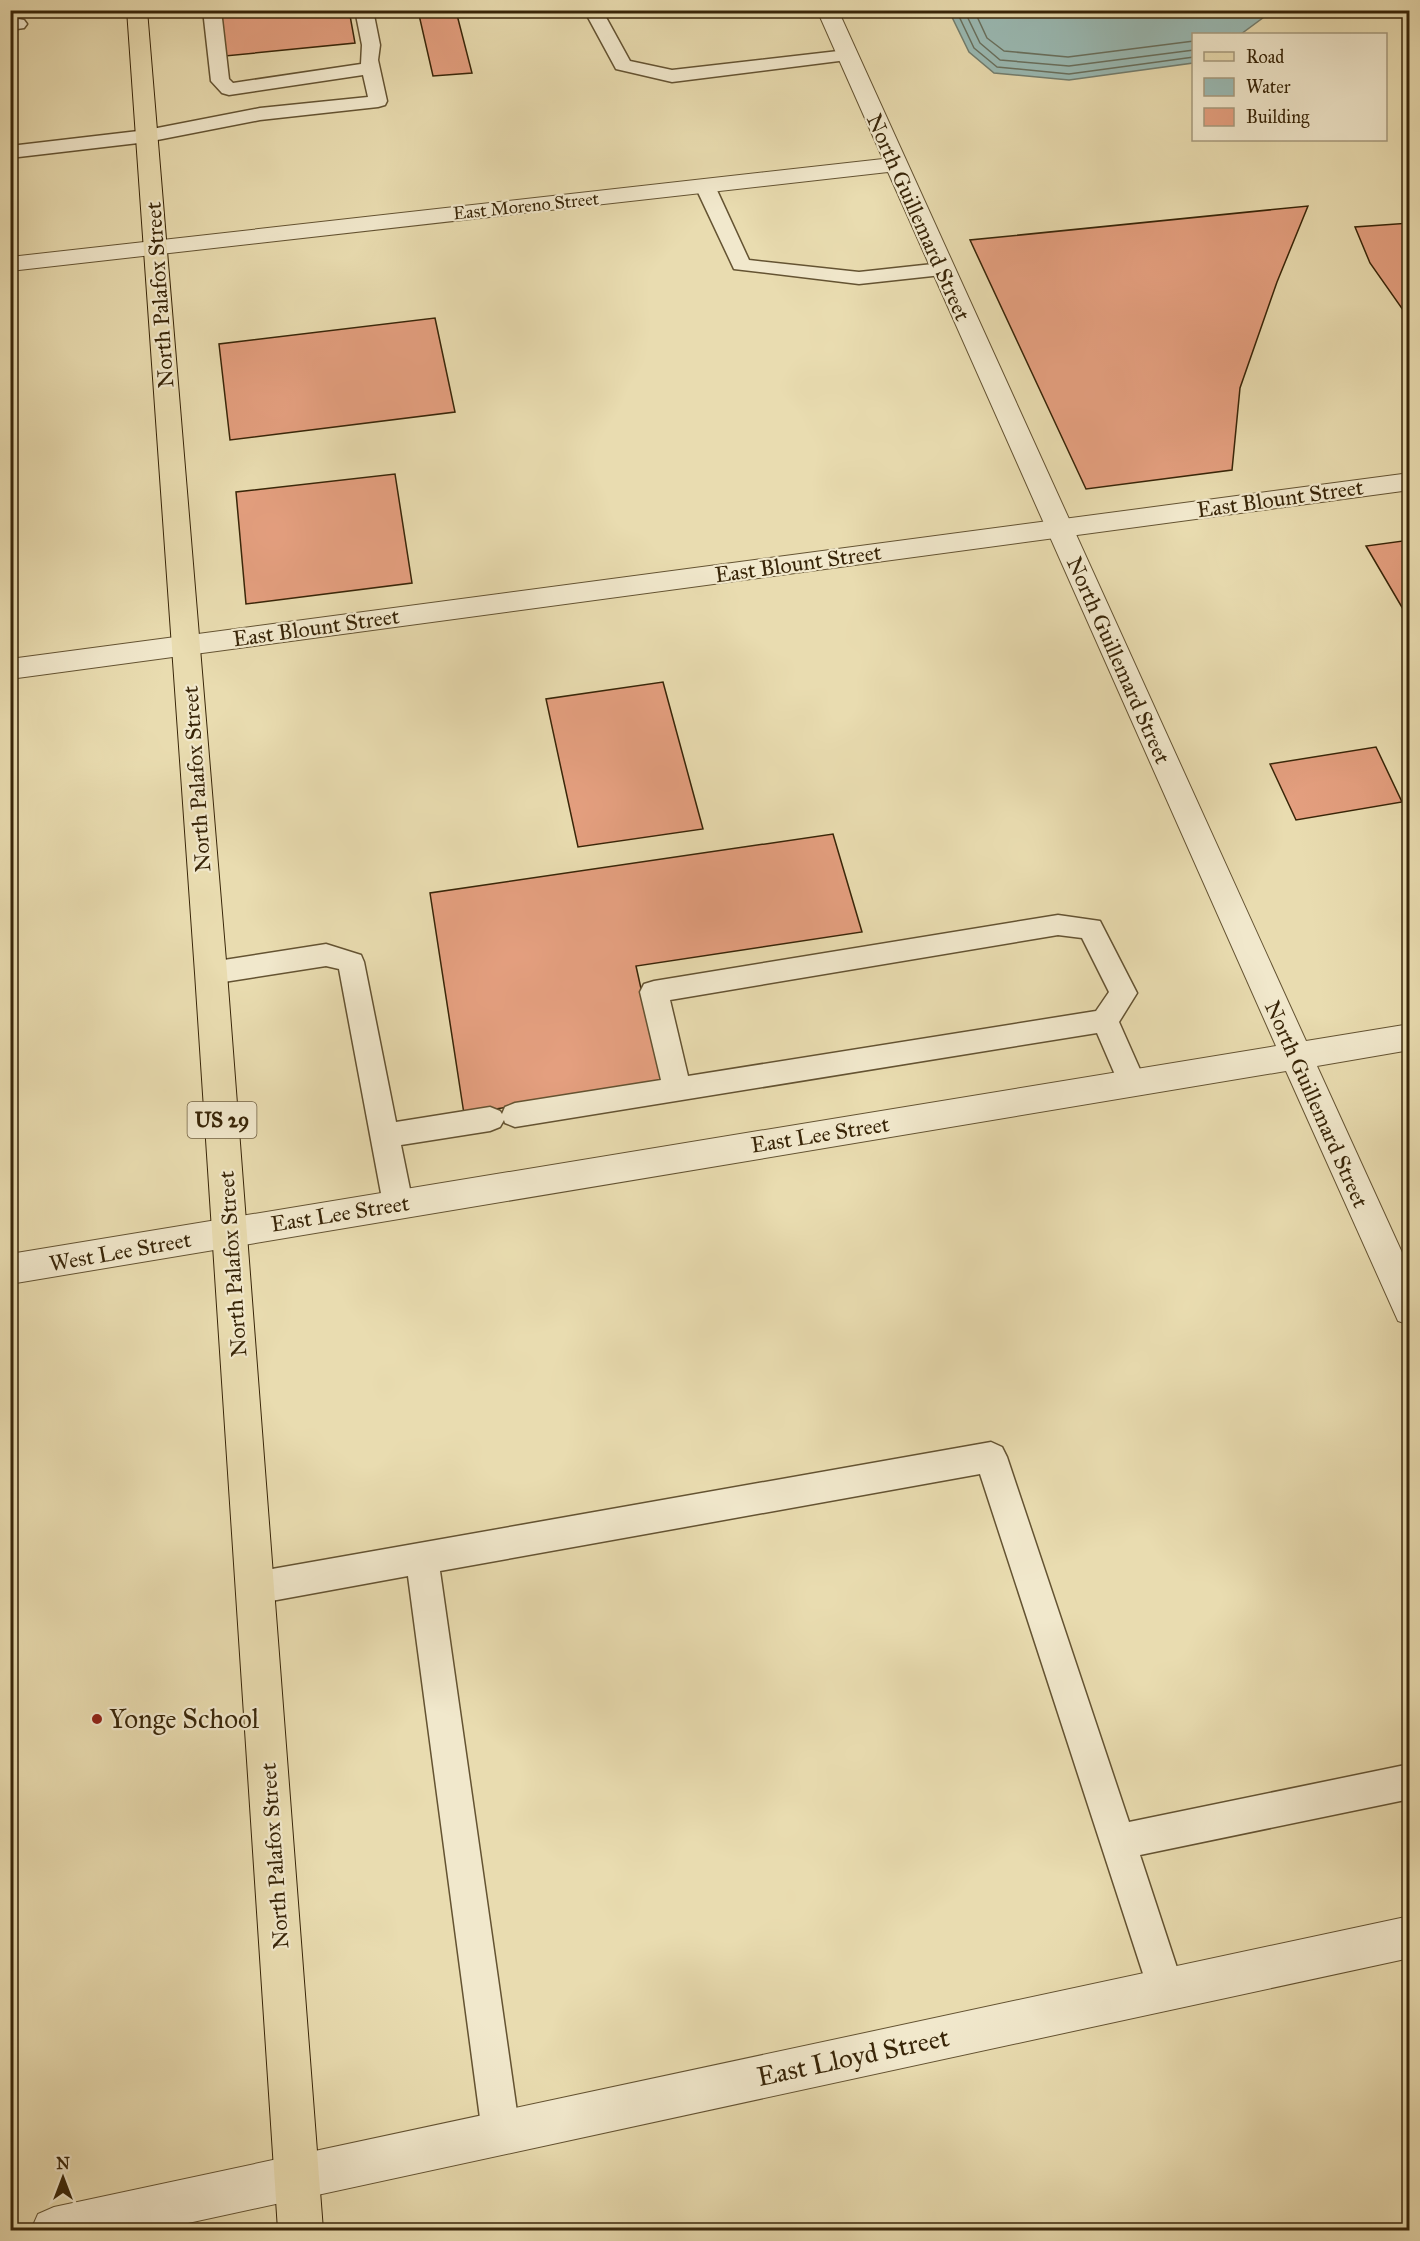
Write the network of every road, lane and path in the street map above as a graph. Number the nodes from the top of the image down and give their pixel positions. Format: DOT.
graph roads {
  1 [pos="137,10"];
  2 [pos="212,10"];
  3 [pos="364,10"];
  4 [pos="593,10"];
  5 [pos="827,10"];
  6 [pos="847,55"];
  7 [pos="371,68"];
  8 [pos="229,88"];
  9 [pos="232,119"];
  10 [pos="147,136"];
  11 [pos="10,152"];
  12 [pos="896,164"];
  13 [pos="705,186"];
  14 [pos="156,247"];
  15 [pos="10,264"];
  16 [pos="942,269"];
  17 [pos="1410,481"];
  18 [pos="1060,528"];
  19 [pos="186,645"];
  20 [pos="10,669"];
  21 [pos="211,973"];
  22 [pos="1105,1021"];
  23 [pos="1410,1037"];
  24 [pos="1295,1056"];
  25 [pos="1132,1083"];
  26 [pos="677,1089"];
  27 [pos="385,1136"];
  28 [pos="398,1204"];
  29 [pos="230,1232"];
  30 [pos="10,1269"];
  31 [pos="1410,1310"];
  32 [pos="422,1558"];
  33 [pos="255,1588"];
  34 [pos="1410,1781"];
  35 [pos="1119,1842"];
  36 [pos="1410,1936"];
  37 [pos="1166,1989"];
  38 [pos="501,2133"];
  39 [pos="297,2177"];
  40 [pos="54,2230"];
  41 [pos="301,2230"];
  1 -- 10 [label="main road, North Palafox Street / US 29"];
  2 -- 8 [label="lane"];
  3 -- 7 [label="lane"];
  4 -- 6 [label="lane"];
  5 -- 6 [label="street, North Guillemard Street"];
  6 -- 12 [label="street, North Guillemard Street"];
  7 -- 8 [label="lane"];
  7 -- 9 [label="lane"];
  8 -- 9 [label="lane"];
  9 -- 10 [label="lane"];
  10 -- 11 [label="lane"];
  10 -- 14 [label="main road, North Palafox Street / US 29"];
  12 -- 13 [label="street, East Moreno Street"];
  12 -- 16 [label="street, North Guillemard Street"];
  13 -- 14 [label="street, East Moreno Street"];
  13 -- 16 [label="lane"];
  14 -- 15 [label="street, East Moreno Street"];
  14 -- 19 [label="main road, North Palafox Street / US 29"];
  16 -- 18 [label="street, North Guillemard Street"];
  17 -- 18 [label="street, East Blount Street"];
  18 -- 19 [label="street, East Blount Street"];
  18 -- 24 [label="street, North Guillemard Street"];
  19 -- 20 [label="street, East Blount Street"];
  19 -- 21 [label="main road, North Palafox Street / US 29"];
  21 -- 27 [label="lane"];
  21 -- 29 [label="main road, North Palafox Street / US 29"];
  22 -- 25 [label="lane"];
  22 -- 26 [label="lane"];
  22 -- 26 [label="lane"];
  23 -- 24 [label="street, East Lee Street"];
  24 -- 25 [label="street, East Lee Street"];
  24 -- 31 [label="street, North Guillemard Street"];
  25 -- 28 [label="street, East Lee Street"];
  26 -- 27 [label="lane"];
  27 -- 28 [label="lane"];
  28 -- 29 [label="street, East Lee Street"];
  29 -- 30 [label="street, West Lee Street"];
  29 -- 33 [label="main road, North Palafox Street / US 29"];
  32 -- 33 [label="lane"];
  32 -- 35 [label="lane"];
  32 -- 38 [label="lane"];
  33 -- 39 [label="main road, North Palafox Street / US 29"];
  34 -- 35 [label="lane"];
  35 -- 37 [label="lane"];
  36 -- 37 [label="street, East Lloyd Street"];
  37 -- 38 [label="street, East Lloyd Street"];
  38 -- 39 [label="street, East Lloyd Street"];
  39 -- 40 [label="street, East Lloyd Street"];
  39 -- 41 [label="main road, North Palafox Street / US 29"];
}
